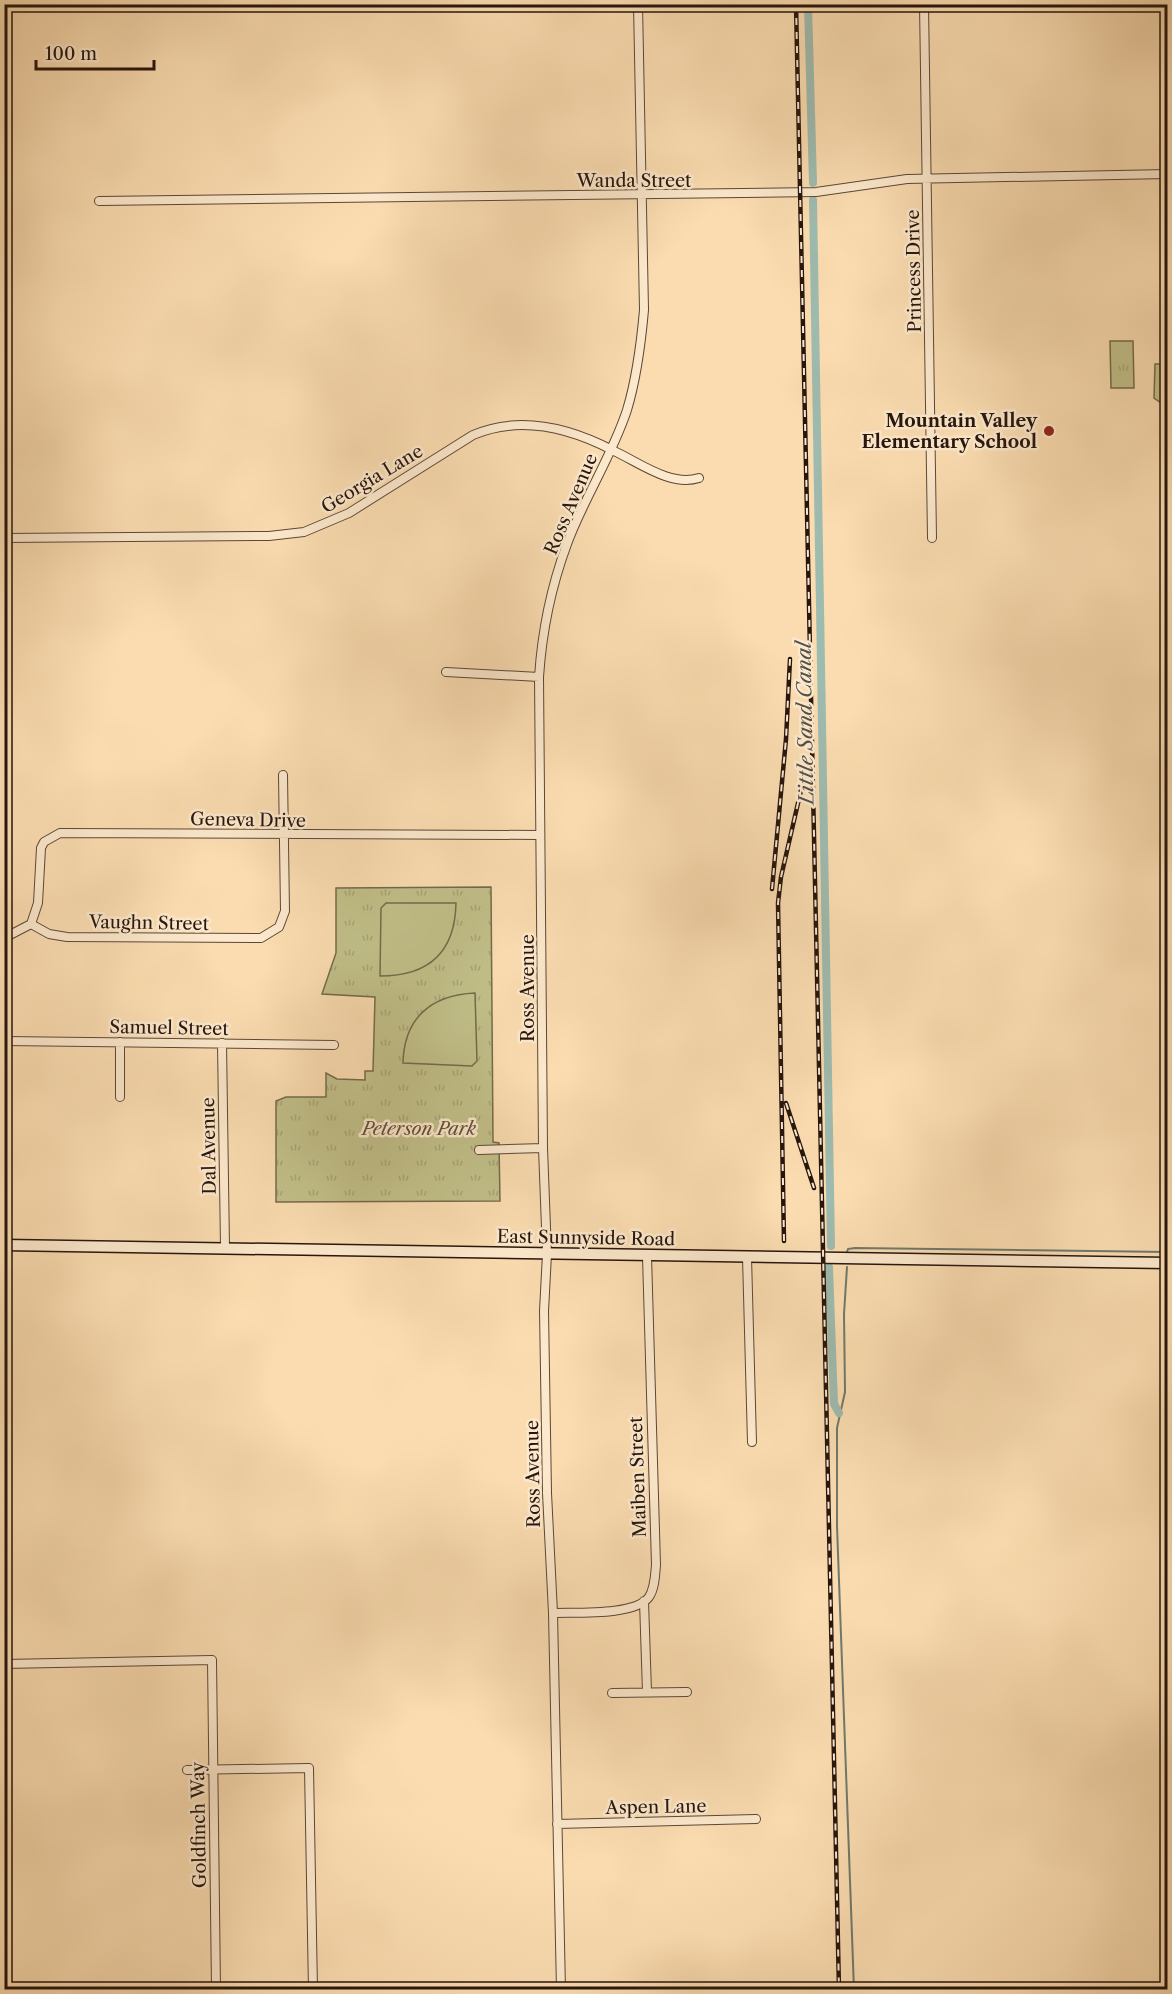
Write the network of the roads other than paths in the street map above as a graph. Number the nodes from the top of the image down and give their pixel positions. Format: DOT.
graph roads {
  1 [pos="638,4"];
  2 [pos="924,4"];
  3 [pos="1167,174"];
  4 [pos="927,179"];
  5 [pos="643,195"];
  6 [pos="99,201"];
  7 [pos="612,449"];
  8 [pos="699,478"];
  9 [pos="4,538"];
  10 [pos="932,538"];
  11 [pos="446,672"];
  12 [pos="538,677"];
  13 [pos="283,775"];
  14 [pos="539,835"];
  15 [pos="284,836"];
  16 [pos="31,924"];
  17 [pos="4,938"];
  18 [pos="4,1041"];
  19 [pos="120,1042"];
  20 [pos="222,1043"];
  21 [pos="334,1045"];
  22 [pos="120,1097"];
  23 [pos="543,1148"];
  24 [pos="479,1150"];
  25 [pos="4,1245"];
  26 [pos="225,1248"];
  27 [pos="547,1254"];
  28 [pos="647,1256"];
  29 [pos="747,1257"];
  30 [pos="1167,1263"];
  31 [pos="752,1442"];
  32 [pos="644,1601"];
  33 [pos="553,1613"];
  34 [pos="4,1664"];
  35 [pos="647,1692"];
  36 [pos="687,1692"];
  37 [pos="612,1693"];
  38 [pos="213,1769"];
  39 [pos="188,1770"];
  40 [pos="756,1820"];
  41 [pos="557,1824"];
  42 [pos="216,1989"];
  43 [pos="313,1989"];
  44 [pos="561,1989"];
  1 -- 5 [label="street, Ross Avenue"];
  2 -- 4 [label="street, Princess Drive"];
  3 -- 4 [label="street, Wanda Street"];
  4 -- 5 [label="street, Wanda Street"];
  4 -- 10 [label="street, Princess Drive"];
  5 -- 6 [label="street, Wanda Street"];
  5 -- 7 [label="street, Ross Avenue"];
  7 -- 8 [label="street, Georgia Lane"];
  7 -- 9 [label="street, Georgia Lane"];
  7 -- 12 [label="street, Ross Avenue"];
  11 -- 12 [label="street"];
  12 -- 14 [label="street, Ross Avenue"];
  13 -- 15 [label="street"];
  14 -- 15 [label="street, Geneva Drive"];
  14 -- 23 [label="street, Ross Avenue"];
  15 -- 16 [label="street, Geneva Drive"];
  15 -- 16 [label="street, Vaughn Street"];
  16 -- 17 [label="street"];
  18 -- 19 [label="street, Samuel Street"];
  19 -- 20 [label="street, Samuel Street"];
  19 -- 22 [label="street"];
  20 -- 21 [label="street, Samuel Street"];
  20 -- 26 [label="street, Dal Avenue"];
  23 -- 24 [label="street"];
  23 -- 27 [label="street, Ross Avenue"];
  25 -- 26 [label="main road, East Sunnyside Road"];
  26 -- 27 [label="main road, East Sunnyside Road"];
  27 -- 28 [label="main road, East Sunnyside Road"];
  27 -- 33 [label="street, Ross Avenue"];
  28 -- 29 [label="main road, East Sunnyside Road"];
  28 -- 32 [label="street, Maiben Street"];
  29 -- 30 [label="main road, East Sunnyside Road"];
  29 -- 31 [label="street"];
  32 -- 33 [label="street"];
  32 -- 35 [label="street"];
  33 -- 41 [label="street, Ross Avenue"];
  34 -- 38 [label="street, Goldfinch Way"];
  35 -- 36 [label="street"];
  35 -- 37 [label="street"];
  38 -- 39 [label="street"];
  38 -- 42 [label="street, Goldfinch Way"];
  38 -- 43 [label="street"];
  40 -- 41 [label="street, Aspen Lane"];
  41 -- 44 [label="street, Ross Avenue"];
}
